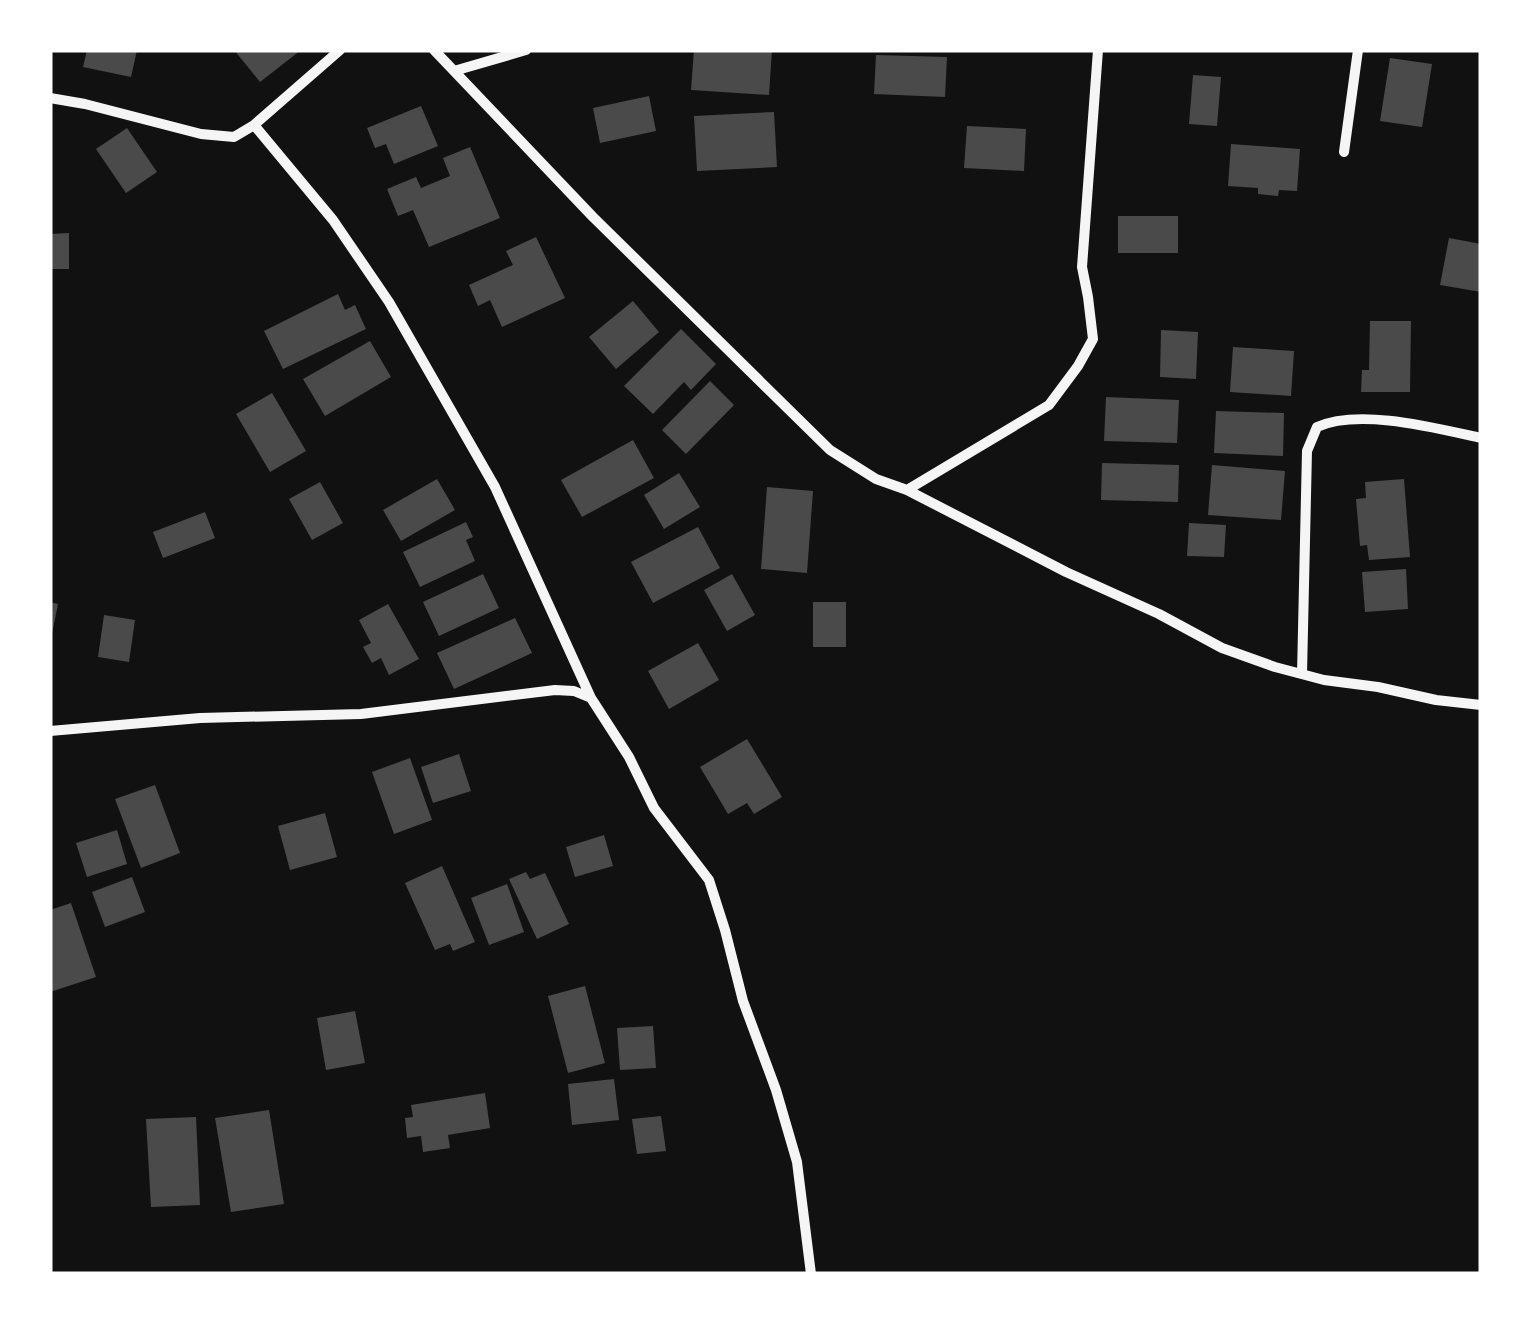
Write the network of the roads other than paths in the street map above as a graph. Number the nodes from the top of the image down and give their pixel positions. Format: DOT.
graph roads {
  1 [pos="340,50"];
  2 [pos="434,50"];
  3 [pos="526,50"];
  4 [pos="1098,50"];
  5 [pos="1358,50"];
  6 [pos="454,71"];
  7 [pos="50,98"];
  8 [pos="254,124"];
  9 [pos="1344,152"];
  10 [pos="1481,438"];
  11 [pos="907,490"];
  12 [pos="1302,674"];
  13 [pos="591,698"];
  14 [pos="1481,704"];
  15 [pos="50,731"];
  16 [pos="811,1274"];
  1 -- 8 [label="street"];
  2 -- 6 [label="street"];
  3 -- 6 [label="street"];
  4 -- 11 [label="street"];
  5 -- 9 [label="street"];
  6 -- 11 [label="street"];
  7 -- 8 [label="street"];
  8 -- 13 [label="street"];
  10 -- 12 [label="street"];
  11 -- 12 [label="street"];
  12 -- 14 [label="street"];
  13 -- 15 [label="street"];
  13 -- 16 [label="street"];
}
